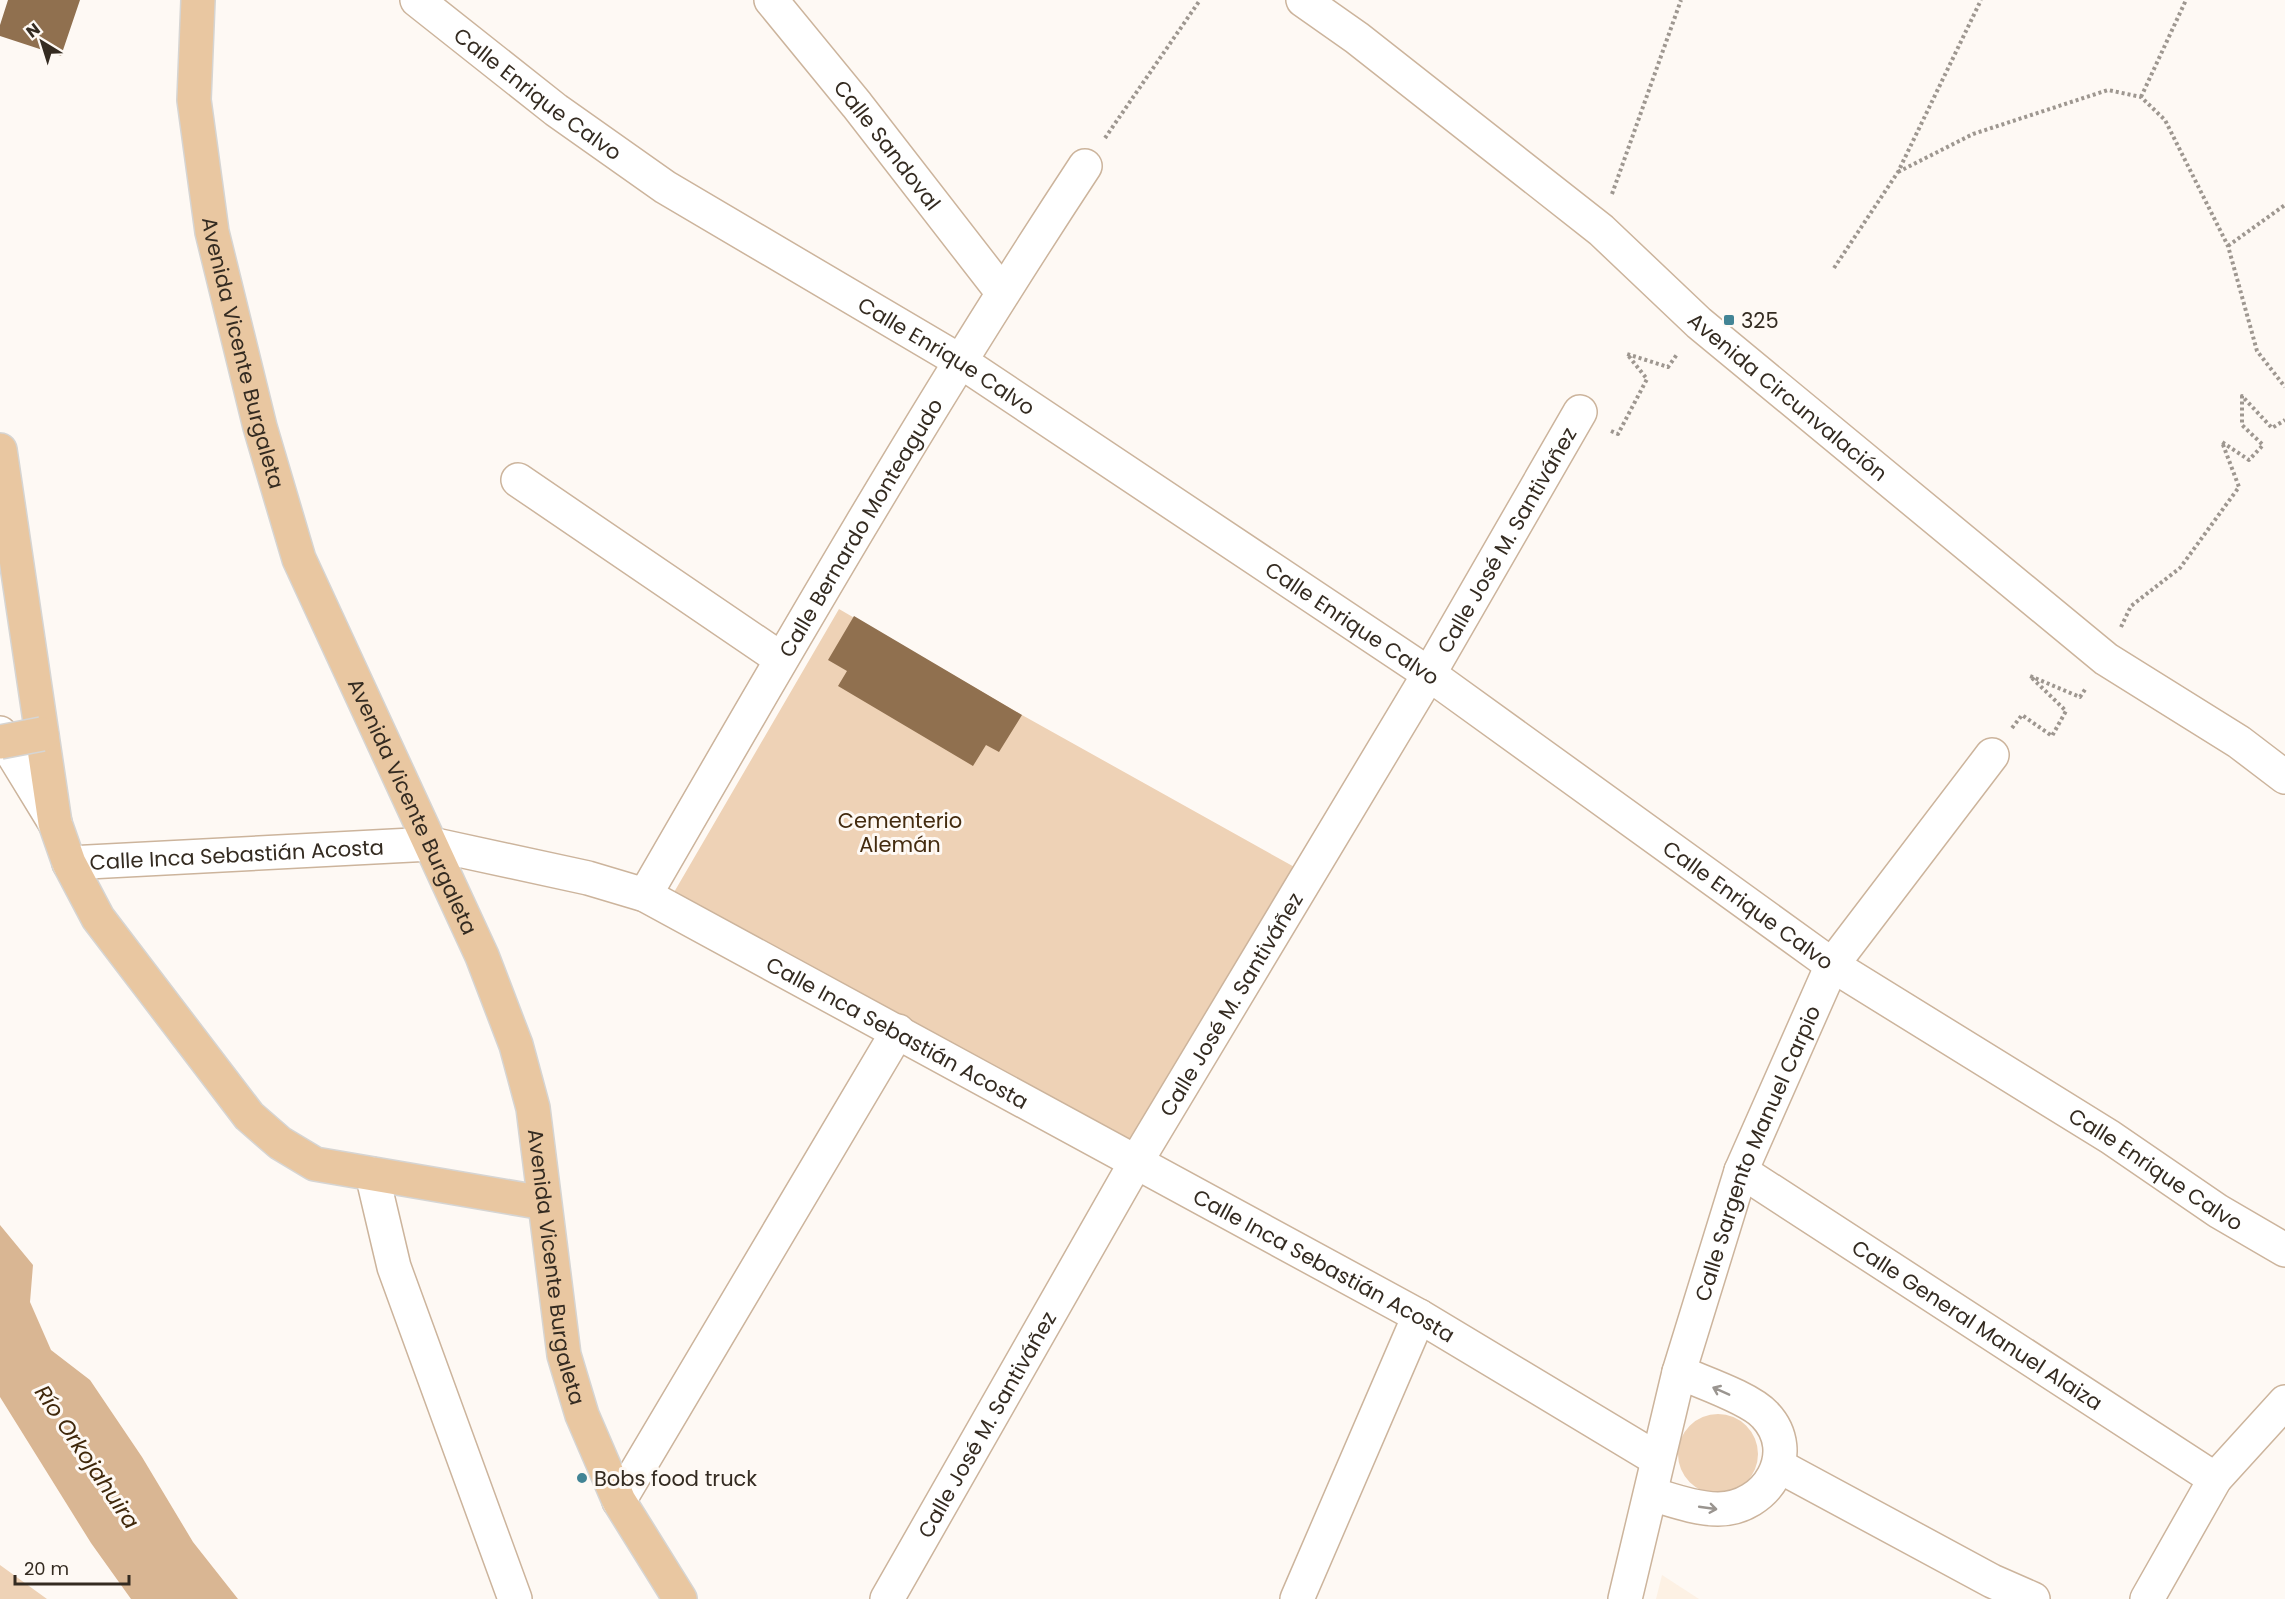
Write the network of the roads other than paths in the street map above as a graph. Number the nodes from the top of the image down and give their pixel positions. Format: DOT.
graph roads {
  1 [pos="198,0"];
  2 [pos="417,0"];
  3 [pos="771,0"];
  4 [pos="1303,0"];
  5 [pos="1086,166"];
  6 [pos="1002,292"];
  7 [pos="960,361"];
  8 [pos="1580,412"];
  9 [pos="0,450"];
  10 [pos="518,480"];
  11 [pos="782,659"];
  12 [pos="1429,674"];
  13 [pos="0,733"];
  14 [pos="42,734"];
  15 [pos="0,742"];
  16 [pos="1992,755"];
  17 [pos="2285,777"];
  18 [pos="56,823"];
  19 [pos="430,844"];
  20 [pos="69,863"];
  21 [pos="645,895"];
  22 [pos="1832,966"];
  23 [pos="898,1031"];
  24 [pos="1136,1162"];
  25 [pos="1741,1171"];
  26 [pos="372,1174"];
  27 [pos="544,1203"];
  28 [pos="2285,1250"];
  29 [pos="1419,1316"];
  30 [pos="1679,1371"];
  31 [pos="2285,1402"];
  32 [pos="1657,1459"];
  33 [pos="1779,1466"];
  34 [pos="2215,1479"];
  35 [pos="1651,1494"];
  36 [pos="619,1501"];
  37 [pos="515,1599"];
  38 [pos="680,1599"];
  39 [pos="887,1599"];
  40 [pos="1297,1599"];
  41 [pos="1624,1599"];
  42 [pos="2033,1599"];
  43 [pos="2147,1599"];
  1 -- 19 [label="main road, Avenida Vicente Burgaleta"];
  2 -- 7 [label="street, Calle Enrique Calvo"];
  3 -- 6 [label="street, Calle Sandoval"];
  4 -- 17 [label="street, Avenida Circunvalación"];
  5 -- 6 [label="street, Calle Bernardo Monteagudo"];
  6 -- 7 [label="street, Calle Bernardo Monteagudo"];
  7 -- 11 [label="street, Calle Bernardo Monteagudo"];
  7 -- 12 [label="street, Calle Enrique Calvo"];
  8 -- 12 [label="street, Calle José M. Santiváñez"];
  9 -- 14 [label="main road"];
  10 -- 11 [label="street"];
  11 -- 21 [label="street, Calle Bernardo Monteagudo"];
  12 -- 22 [label="street, Calle Enrique Calvo"];
  12 -- 24 [label="street, Calle José M. Santiváñez"];
  13 -- 18 [label="street"];
  14 -- 15 [label="main road, bridge"];
  14 -- 18 [label="main road"];
  16 -- 22 [label="street, Calle Sargento Manuel Carpio"];
  18 -- 20 [label="main road"];
  19 -- 20 [label="street, Calle Inca Sebastián Acosta"];
  19 -- 21 [label="street, Calle Inca Sebastián Acosta"];
  19 -- 27 [label="main road, Avenida Vicente Burgaleta"];
  20 -- 26 [label="main road"];
  21 -- 23 [label="street, Calle Inca Sebastián Acosta"];
  22 -- 25 [label="street, Calle Sargento Manuel Carpio"];
  22 -- 28 [label="street, Calle Enrique Calvo"];
  23 -- 24 [label="street, Calle Inca Sebastián Acosta"];
  23 -- 36 [label="street"];
  24 -- 29 [label="street, Calle Inca Sebastián Acosta"];
  24 -- 39 [label="street, Calle José M. Santiváñez"];
  25 -- 30 [label="street, Calle Sargento Manuel Carpio"];
  25 -- 34 [label="street, Calle General Manuel Alaiza"];
  26 -- 27 [label="main road"];
  26 -- 37 [label="street"];
  27 -- 36 [label="main road, Avenida Vicente Burgaleta"];
  29 -- 32 [label="street, Calle Inca Sebastián Acosta"];
  29 -- 40 [label="street"];
  30 -- 32 [label="street, Calle Sargento Manuel Carpio"];
  33 -- 30 [label="street, one-way"];
  31 -- 34 [label="street"];
  32 -- 35 [label="street, Calle Sargento Manuel Carpio"];
  35 -- 33 [label="street, one-way"];
  33 -- 42 [label="street"];
  34 -- 43 [label="street"];
  35 -- 41 [label="street, Calle Sargento Manuel Carpio"];
  36 -- 38 [label="main road, Avenida Vicente Burgaleta"];
}
